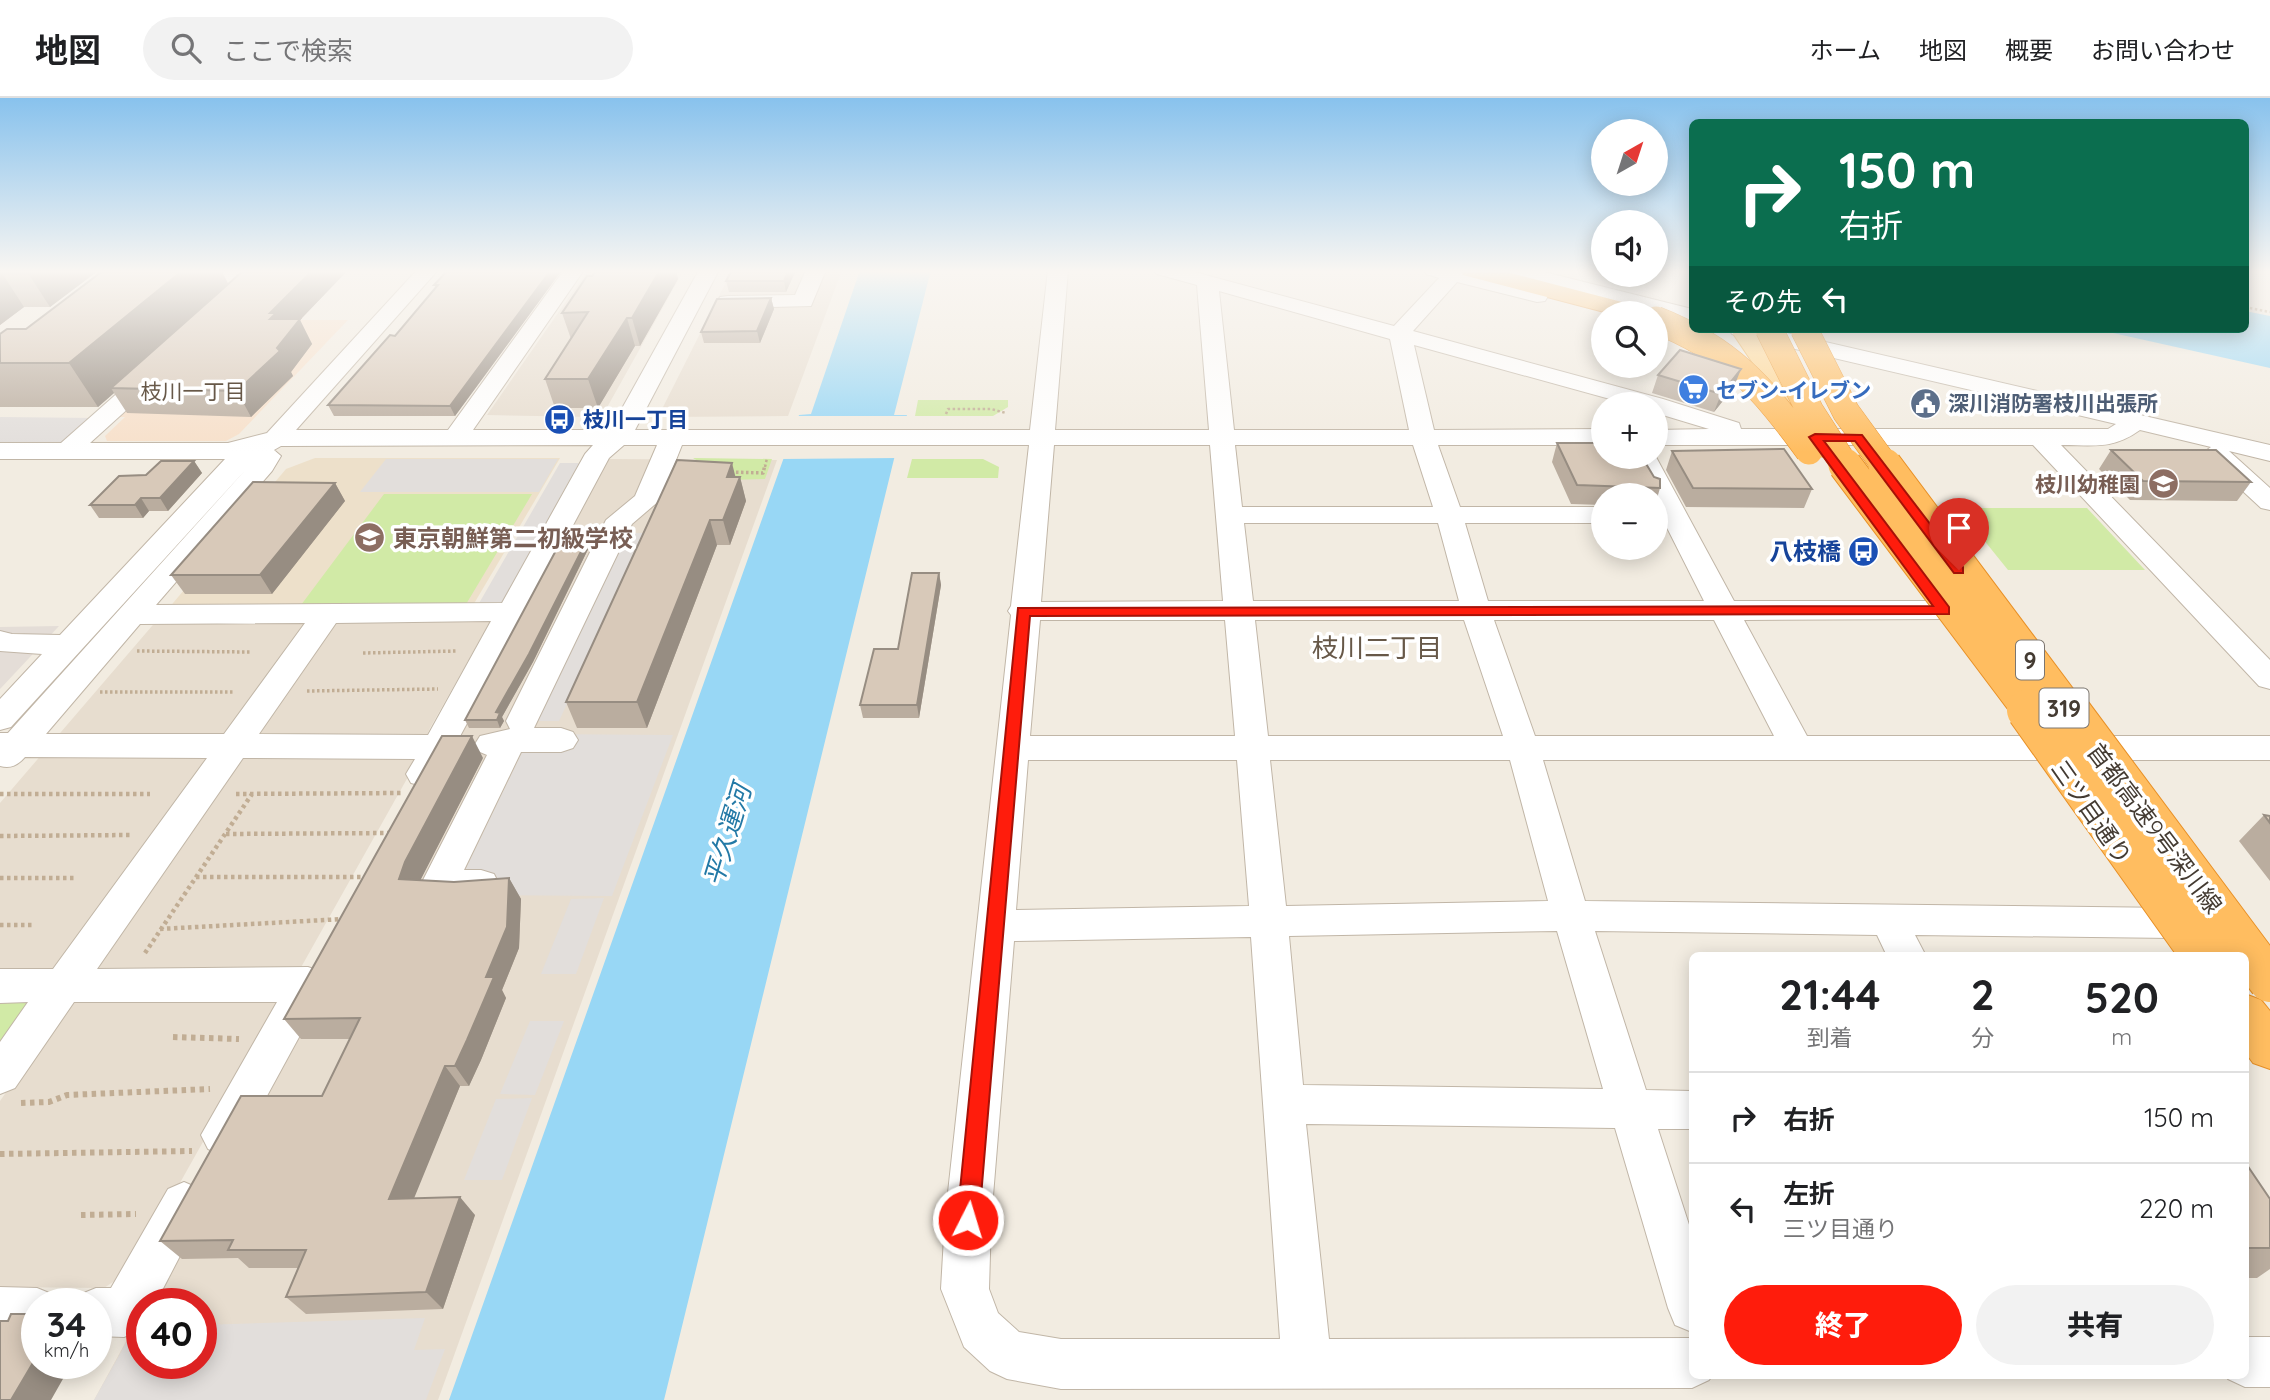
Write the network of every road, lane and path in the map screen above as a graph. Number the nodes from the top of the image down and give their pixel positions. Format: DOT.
graph roads {
  1 [pos="373,331"];
  2 [pos="531,331"];
  3 [pos="676,331"];
  4 [pos="1052,331"];
  5 [pos="1212,331"];
  6 [pos="1388,331"];
  7 [pos="1402,331"];
  8 [pos="1678,331"];
  9 [pos="1750,333"];
  10 [pos="1751,333"];
  11 [pos="1785,333"];
  12 [pos="1400,334"];
  13 [pos="1803,334"];
  14 [pos="176,353"];
  15 [pos="1611,392"];
  16 [pos="1668,408"];
  17 [pos="1007,414"];
  18 [pos="946,415"];
  19 [pos="2137,421"];
  20 [pos="2195,435"];
  21 [pos="1223,436"];
  22 [pos="619,437"];
  23 [pos="673,437"];
  24 [pos="1423,437"];
  25 [pos="1591,437"];
  26 [pos="1668,437"];
  27 [pos="1754,437"];
  28 [pos="1815,437"];
  29 [pos="1858,437"];
  30 [pos="2040,437"];
  31 [pos="276,438"];
  32 [pos="455,438"];
  33 [pos="1042,438"];
  34 [pos="0,451"];
  35 [pos="67,451"];
  36 [pos="2270,453"];
  37 [pos="724,468"];
  38 [pos="764,469"];
  39 [pos="2270,502"];
  40 [pos="1230,515"];
  41 [pos="1450,515"];
  42 [pos="1591,515"];
  43 [pos="1668,520"];
  44 [pos="1724,610"];
  45 [pos="1944,610"];
  46 [pos="1023,611"];
  47 [pos="1239,611"];
  48 [pos="1476,611"];
  49 [pos="511,612"];
  50 [pos="327,614"];
  51 [pos="132,615"];
  52 [pos="0,640"];
  53 [pos="68,645"];
  54 [pos="493,650"];
  55 [pos="100,651"];
  56 [pos="251,652"];
  57 [pos="363,653"];
  58 [pos="2270,679"];
  59 [pos="55,702"];
  60 [pos="522,721"];
  61 [pos="5,729"];
  62 [pos="561,740"];
  63 [pos="495,744"];
  64 [pos="439,745"];
  65 [pos="233,746"];
  66 [pos="1796,747"];
  67 [pos="2046,747"];
  68 [pos="1012,748"];
  69 [pos="1251,748"];
  70 [pos="1523,748"];
  71 [pos="2094,748"];
  72 [pos="2270,748"];
  73 [pos="150,793"];
  74 [pos="413,793"];
  75 [pos="0,794"];
  76 [pos="199,794"];
  77 [pos="252,794"];
  78 [pos="391,833"];
  79 [pos="225,834"];
  80 [pos="0,835"];
  81 [pos="170,835"];
  82 [pos="2141,869"];
  83 [pos="196,877"];
  84 [pos="366,877"];
  85 [pos="0,878"];
  86 [pos="77,878"];
  87 [pos="495,884"];
  88 [pos="1571,916"];
  89 [pos="343,919"];
  90 [pos="1888,920"];
  91 [pos="1269,921"];
  92 [pos="2172,923"];
  93 [pos="0,925"];
  94 [pos="35,925"];
  95 [pos="995,926"];
  96 [pos="160,929"];
  97 [pos="1905,952"];
  98 [pos="2192,952"];
  99 [pos="2200,952"];
  100 [pos="2270,979"];
  101 [pos="123,985"];
  102 [pos="307,985"];
  103 [pos="0,986"];
  104 [pos="63,986"];
  105 [pos="2249,1019"];
  106 [pos="2249,1030"];
  107 [pos="173,1037"];
  108 [pos="275,1041"];
  109 [pos="2270,1048"];
  110 [pos="2270,1059"];
  111 [pos="6,1073"];
  112 [pos="249,1088"];
  113 [pos="1283,1104"];
  114 [pos="1631,1109"];
  115 [pos="1689,1110"];
  116 [pos="0,1154"];
  117 [pos="208,1161"];
  118 [pos="179,1213"];
  119 [pos="81,1215"];
  120 [pos="1689,1298"];
  121 [pos="0,1311"];
  122 [pos="21,1312"];
  123 [pos="112,1313"];
  124 [pos="2249,1362"];
  125 [pos="2270,1362"];
  126 [pos="1307,1363"];
  127 [pos="1689,1363"];
  1 -- 31 [label="street"];
  2 -- 32 [label="street"];
  3 -- 22 [label="street"];
  4 -- 33 [label="street"];
  5 -- 21 [label="street"];
  6 -- 12 [label="street"];
  7 -- 12 [label="street"];
  8 -- 82 [label="highway, bridge"];
  9 -- 28 [label="main road, 三ツ目通り / 319"];
  10 -- 82 [label="highway, 首都高速9号深川線 / 9, bridge"];
  11 -- 13 [label="street"];
  12 -- 15 [label="street"];
  12 -- 24 [label="street"];
  13 -- 19 [label="street"];
  13 -- 29 [label="main road, 三ツ目通り / 319"];
  13 -- 100 [label="highway, 首都高速9号深川線 / 9, bridge"];
  14 -- 35 [label="street"];
  16 -- 27 [label="street"];
  17 -- 18 [label="path"];
  19 -- 20 [label="street"];
  19 -- 30 [label="street"];
  20 -- 36 [label="street"];
  20 -- 39 [label="street"];
  21 -- 24 [label="street"];
  21 -- 33 [label="street"];
  21 -- 40 [label="street"];
  22 -- 23 [label="street"];
  22 -- 32 [label="street"];
  22 -- 49 [label="street"];
  23 -- 33 [label="street"];
  23 -- 60 [label="street"];
  24 -- 25 [label="street"];
  24 -- 41 [label="street"];
  26 -- 27 [label="street"];
  27 -- 28 [label="street"];
  28 -- 29 [label="street"];
  28 -- 45 [label="main road, 三ツ目通り / 319"];
  29 -- 30 [label="street"];
  29 -- 71 [label="main road, 三ツ目通り / 319"];
  30 -- 58 [label="street"];
  31 -- 32 [label="street"];
  31 -- 35 [label="street"];
  31 -- 51 [label="street"];
  31 -- 53 [label="street"];
  33 -- 46 [label="street"];
  34 -- 35 [label="street"];
  37 -- 38 [label="path"];
  40 -- 41 [label="street"];
  40 -- 47 [label="street"];
  41 -- 42 [label="street"];
  41 -- 48 [label="street"];
  43 -- 44 [label="street"];
  44 -- 45 [label="street"];
  44 -- 48 [label="street"];
  44 -- 66 [label="street"];
  45 -- 67 [label="main road, 三ツ目通り / 319"];
  46 -- 47 [label="street"];
  46 -- 68 [label="street"];
  47 -- 48 [label="street"];
  47 -- 69 [label="street"];
  48 -- 70 [label="street"];
  49 -- 50 [label="street"];
  49 -- 54 [label="street"];
  50 -- 51 [label="street"];
  50 -- 65 [label="street"];
  51 -- 55 [label="street"];
  52 -- 53 [label="street"];
  53 -- 61 [label="street"];
  54 -- 57 [label="path"];
  54 -- 64 [label="street"];
  55 -- 56 [label="path"];
  55 -- 59 [label="street"];
  59 -- 61 [label="street"];
  59 -- 61 [label="street"];
  61 -- 65 [label="street"];
  62 -- 63 [label="street"];
  63 -- 64 [label="street"];
  63 -- 87 [label="street"];
  64 -- 65 [label="street"];
  64 -- 74 [label="street"];
  65 -- 76 [label="street"];
  66 -- 67 [label="street"];
  66 -- 70 [label="street"];
  67 -- 71 [label="street"];
  67 -- 92 [label="main road, 三ツ目通り / 319"];
  68 -- 69 [label="street"];
  68 -- 95 [label="street"];
  69 -- 70 [label="street"];
  69 -- 91 [label="street"];
  70 -- 88 [label="street"];
  71 -- 72 [label="street"];
  71 -- 100 [label="main road, 三ツ目通り / 319"];
  73 -- 75 [label="path"];
  74 -- 77 [label="path"];
  74 -- 78 [label="street"];
  76 -- 77 [label="path"];
  76 -- 81 [label="street"];
  77 -- 79 [label="path"];
  78 -- 79 [label="path"];
  79 -- 83 [label="path"];
  80 -- 81 [label="path"];
  81 -- 104 [label="street"];
  82 -- 99 [label="highway, 首都高速9号深川線 / 9, bridge"];
  83 -- 84 [label="path"];
  83 -- 96 [label="path"];
  85 -- 86 [label="path"];
  88 -- 90 [label="street"];
  88 -- 91 [label="street"];
  88 -- 114 [label="street"];
  89 -- 96 [label="path"];
  89 -- 102 [label="street"];
  90 -- 92 [label="street"];
  90 -- 97 [label="street"];
  91 -- 95 [label="street"];
  91 -- 113 [label="street"];
  92 -- 98 [label="main road, 三ツ目通り / 319"];
  93 -- 94 [label="path"];
  95 -- 126 [label="street"];
  96 -- 101 [label="path"];
  101 -- 102 [label="street"];
  101 -- 104 [label="street"];
  102 -- 108 [label="street"];
  103 -- 104 [label="street"];
  104 -- 111 [label="street"];
  105 -- 109 [label="highway"];
  106 -- 110 [label="main road"];
  107 -- 108 [label="path"];
  108 -- 112 [label="street"];
  111 -- 112 [label="path"];
  112 -- 117 [label="street"];
  113 -- 114 [label="street"];
  113 -- 126 [label="street"];
  114 -- 115 [label="street"];
  114 -- 120 [label="street"];
  116 -- 117 [label="path"];
  117 -- 118 [label="street"];
  118 -- 119 [label="path"];
  118 -- 123 [label="street"];
  121 -- 122 [label="street"];
  124 -- 125 [label="street"];
  126 -- 127 [label="street"];
}
